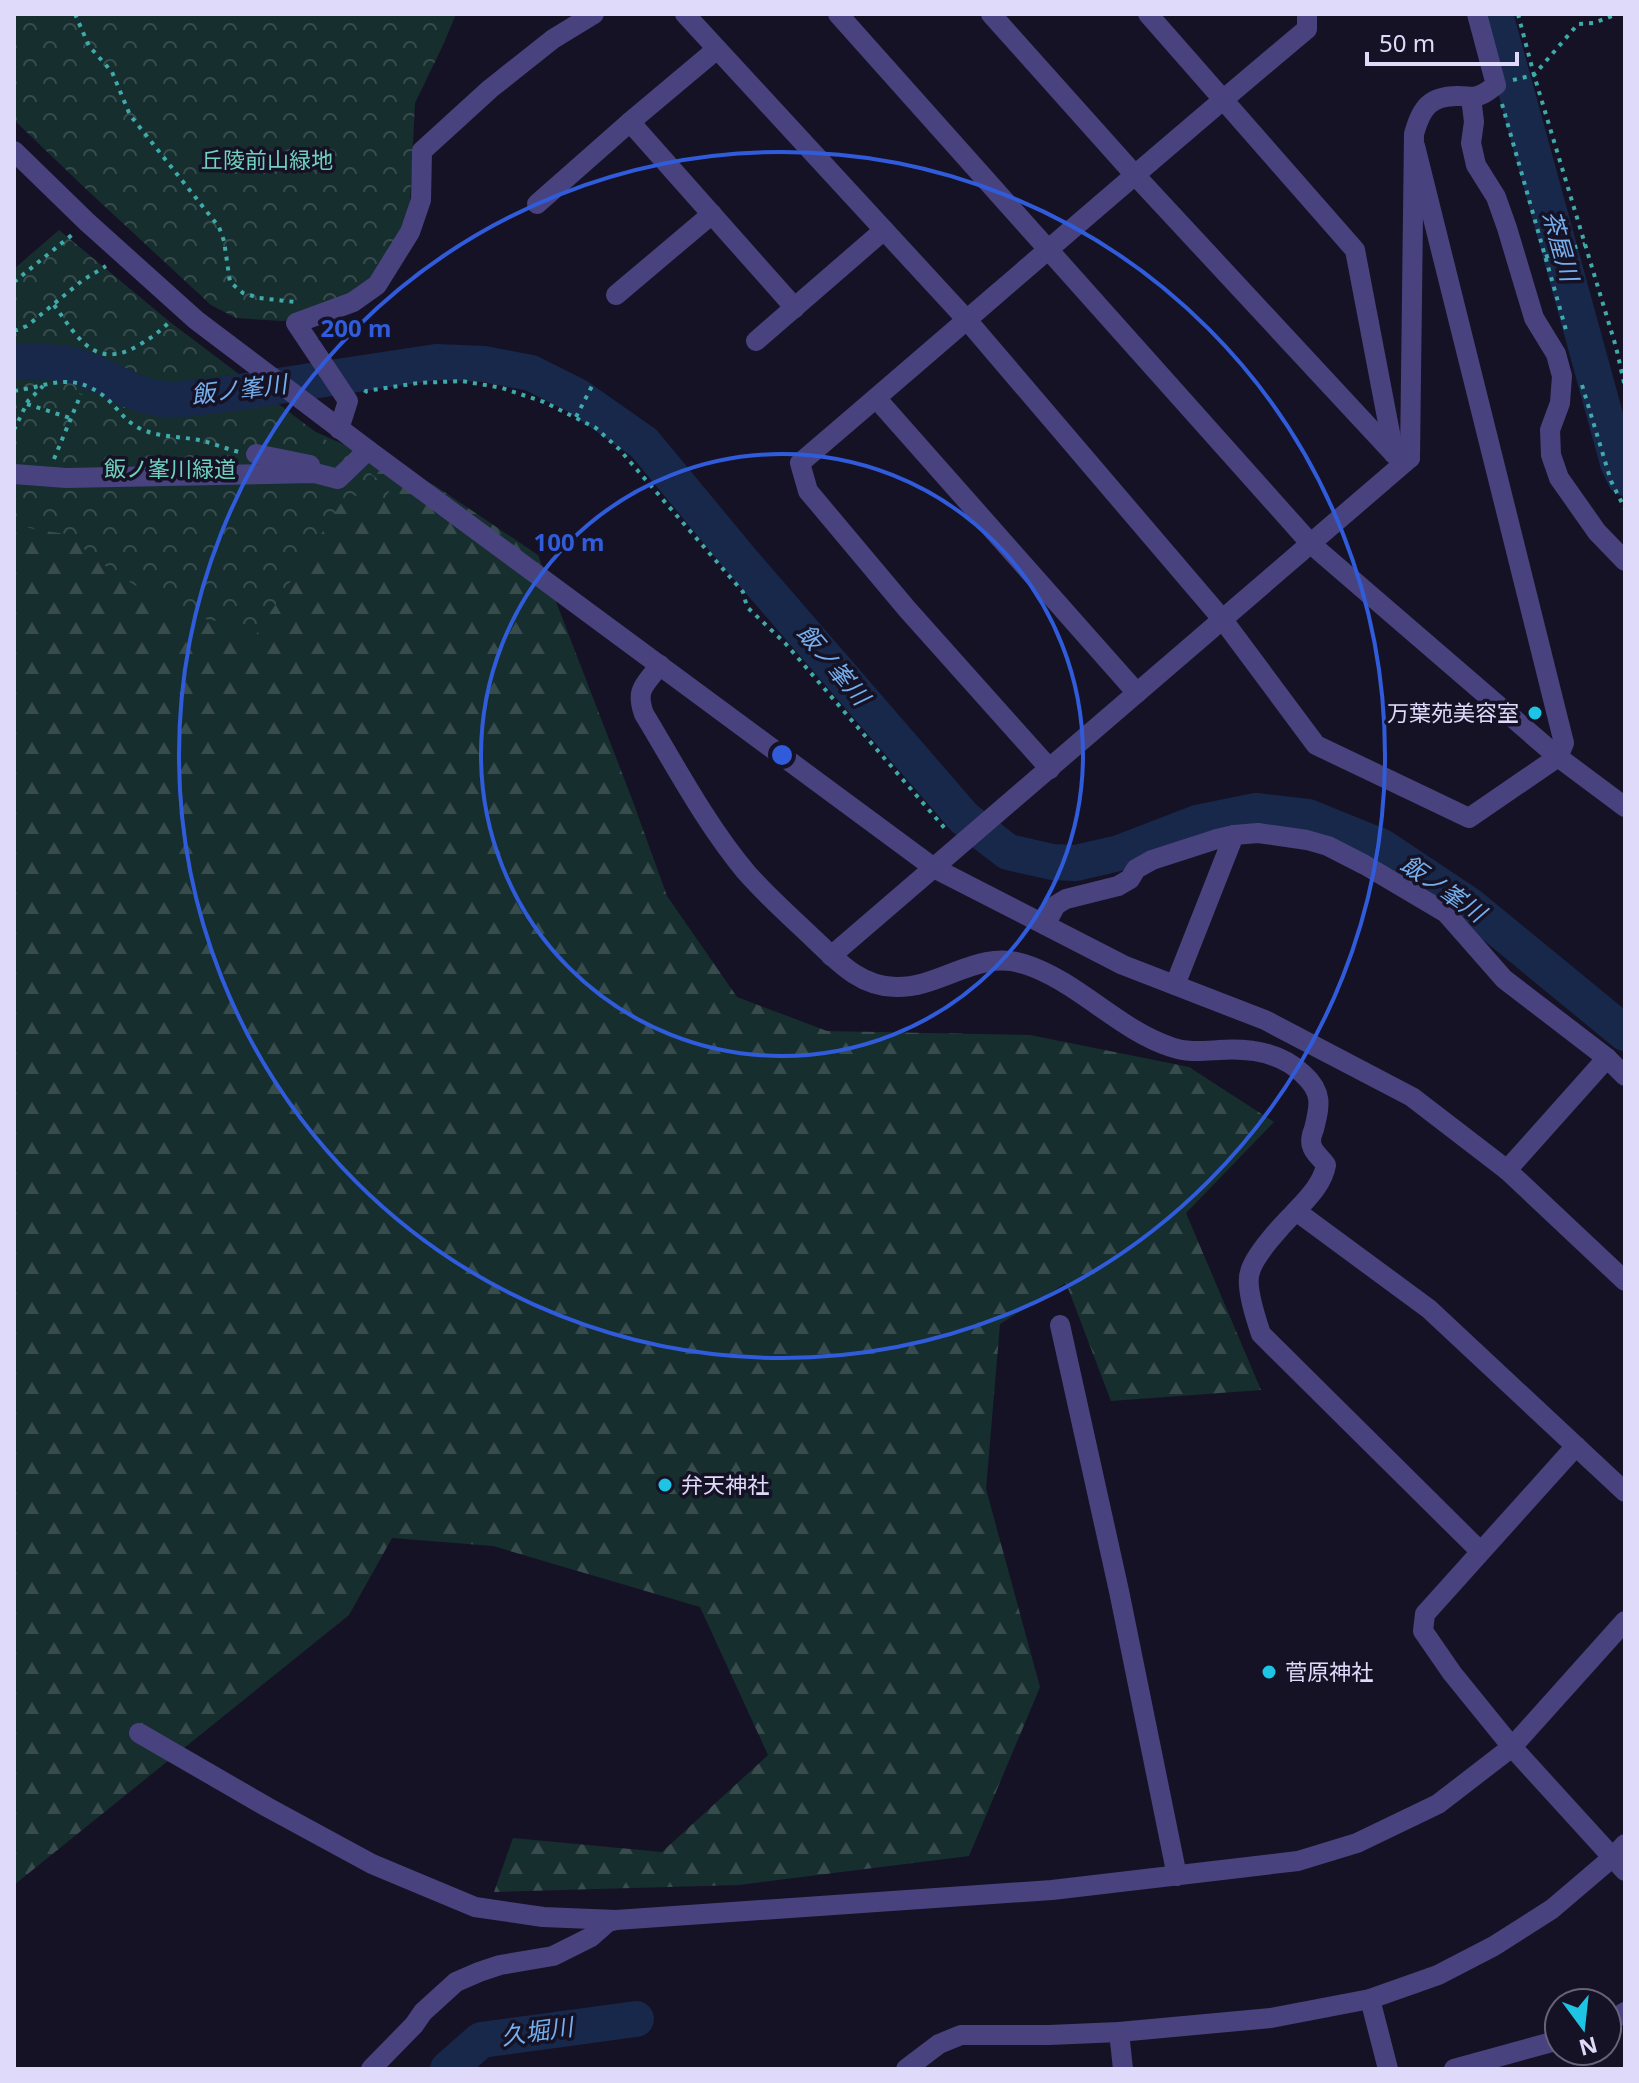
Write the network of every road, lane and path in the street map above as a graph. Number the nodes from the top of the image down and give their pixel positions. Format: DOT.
graph roads {
  1 [pos="75,14"];
  2 [pos="594,14"];
  3 [pos="685,14"];
  4 [pos="838,14"];
  5 [pos="991,14"];
  6 [pos="1148,14"];
  7 [pos="1307,14"];
  8 [pos="1477,14"];
  9 [pos="1518,14"];
  10 [pos="1617,14"];
  11 [pos="717,49"];
  12 [pos="1534,75"];
  13 [pos="1496,85"];
  14 [pos="1471,97"];
  15 [pos="1223,100"];
  16 [pos="630,122"];
  17 [pos="1415,146"];
  18 [pos="14,151"];
  19 [pos="1134,174"];
  20 [pos="537,204"];
  21 [pos="712,214"];
  22 [pos="87,222"];
  23 [pos="884,230"];
  24 [pos="1585,244"];
  25 [pos="1050,249"];
  26 [pos="124,255"];
  27 [pos="1545,257"];
  28 [pos="14,282"];
  29 [pos="616,295"];
  30 [pos="54,305"];
  31 [pos="182,308"];
  32 [pos="795,308"];
  33 [pos="308,319"];
  34 [pos="967,320"];
  35 [pos="1566,329"];
  36 [pos="14,331"];
  37 [pos="756,341"];
  38 [pos="1579,373"];
  39 [pos="46,383"];
  40 [pos="592,386"];
  41 [pos="1625,387"];
  42 [pos="14,391"];
  43 [pos="81,394"];
  44 [pos="876,398"];
  45 [pos="348,401"];
  46 [pos="27,404"];
  47 [pos="576,417"];
  48 [pos="71,418"];
  49 [pos="339,429"];
  50 [pos="14,430"];
  51 [pos="368,450"];
  52 [pos="256,454"];
  53 [pos="1402,456"];
  54 [pos="315,473"];
  55 [pos="14,474"];
  56 [pos="46,476"];
  57 [pos="1625,509"];
  58 [pos="1311,544"];
  59 [pos="1625,561"];
  60 [pos="1223,620"];
  61 [pos="660,665"];
  62 [pos="1137,693"];
  63 [pos="1558,757"];
  64 [pos="1050,769"];
  65 [pos="1625,807"];
  66 [pos="1234,835"];
  67 [pos="960,845"];
  68 [pos="934,868"];
  69 [pos="1045,925"];
  70 [pos="831,956"];
  71 [pos="1175,985"];
  72 [pos="1607,1058"];
  73 [pos="1625,1076"];
  74 [pos="1507,1170"];
  75 [pos="1296,1211"];
  76 [pos="1625,1281"];
  77 [pos="1060,1325"];
  78 [pos="1576,1446"];
  79 [pos="1625,1492"];
  80 [pos="1480,1551"];
  81 [pos="1625,1621"];
  82 [pos="139,1733"];
  83 [pos="1512,1747"];
  84 [pos="1621,1857"];
  85 [pos="1177,1876"];
  86 [pos="616,1920"];
  87 [pos="1370,1999"];
  88 [pos="1119,2032"];
  89 [pos="1543,2044"];
  90 [pos="371,2069"];
  91 [pos="906,2069"];
  92 [pos="1123,2069"];
  93 [pos="1388,2069"];
  94 [pos="1454,2069"];
  1 -- 33 [label="path"];
  2 -- 33 [label="street"];
  3 -- 11 [label="street"];
  4 -- 25 [label="street"];
  5 -- 19 [label="street"];
  6 -- 15 [label="street"];
  7 -- 15 [label="street"];
  8 -- 13 [label="street"];
  9 -- 12 [label="path"];
  10 -- 12 [label="path"];
  11 -- 16 [label="street"];
  11 -- 23 [label="street"];
  12 -- 24 [label="path"];
  13 -- 14 [label="street"];
  13 -- 27 [label="path"];
  14 -- 17 [label="street"];
  14 -- 59 [label="street"];
  15 -- 19 [label="street"];
  15 -- 53 [label="street"];
  16 -- 20 [label="street"];
  16 -- 21 [label="street"];
  17 -- 53 [label="street"];
  17 -- 63 [label="street"];
  18 -- 22 [label="street"];
  19 -- 25 [label="street"];
  19 -- 53 [label="street"];
  21 -- 29 [label="street"];
  21 -- 32 [label="street"];
  22 -- 26 [label="street"];
  22 -- 28 [label="path"];
  23 -- 32 [label="street"];
  23 -- 34 [label="street"];
  24 -- 27 [label="path"];
  24 -- 41 [label="path"];
  25 -- 34 [label="street"];
  25 -- 58 [label="street"];
  26 -- 30 [label="path"];
  26 -- 31 [label="street"];
  27 -- 35 [label="path"];
  30 -- 31 [label="path"];
  30 -- 36 [label="path"];
  31 -- 49 [label="street"];
  32 -- 37 [label="street"];
  33 -- 45 [label="street"];
  34 -- 44 [label="street"];
  34 -- 60 [label="street"];
  38 -- 57 [label="path"];
  39 -- 42 [label="path"];
  39 -- 46 [label="path"];
  39 -- 52 [label="path"];
  40 -- 47 [label="path"];
  43 -- 48 [label="path"];
  44 -- 62 [label="street"];
  44 -- 64 [label="street"];
  45 -- 47 [label="path"];
  45 -- 49 [label="street"];
  46 -- 48 [label="path"];
  46 -- 50 [label="path"];
  47 -- 67 [label="path"];
  48 -- 56 [label="path"];
  49 -- 51 [label="street"];
  51 -- 54 [label="street"];
  51 -- 61 [label="street"];
  52 -- 54 [label="street"];
  53 -- 58 [label="street"];
  54 -- 56 [label="street"];
  55 -- 56 [label="street"];
  58 -- 60 [label="street"];
  58 -- 63 [label="street"];
  60 -- 62 [label="street"];
  60 -- 63 [label="street"];
  61 -- 68 [label="street"];
  61 -- 70 [label="street"];
  62 -- 64 [label="street"];
  63 -- 65 [label="street"];
  64 -- 67 [label="street"];
  66 -- 69 [label="street"];
  66 -- 71 [label="street"];
  66 -- 72 [label="street"];
  67 -- 68 [label="street"];
  68 -- 69 [label="street"];
  68 -- 70 [label="street"];
  69 -- 71 [label="street"];
  70 -- 75 [label="street"];
  71 -- 74 [label="street"];
  72 -- 73 [label="street"];
  72 -- 74 [label="street"];
  74 -- 76 [label="street"];
  75 -- 78 [label="street"];
  75 -- 80 [label="street"];
  77 -- 85 [label="street"];
  78 -- 79 [label="street"];
  78 -- 80 [label="street"];
  80 -- 83 [label="street"];
  81 -- 83 [label="street"];
  82 -- 86 [label="street"];
  83 -- 84 [label="street"];
  83 -- 85 [label="street"];
  84 -- 87 [label="street"];
  85 -- 86 [label="street"];
  86 -- 90 [label="street"];
  87 -- 88 [label="street"];
  87 -- 93 [label="street"];
  88 -- 91 [label="street"];
  88 -- 92 [label="street"];
  89 -- 94 [label="street"];
}
